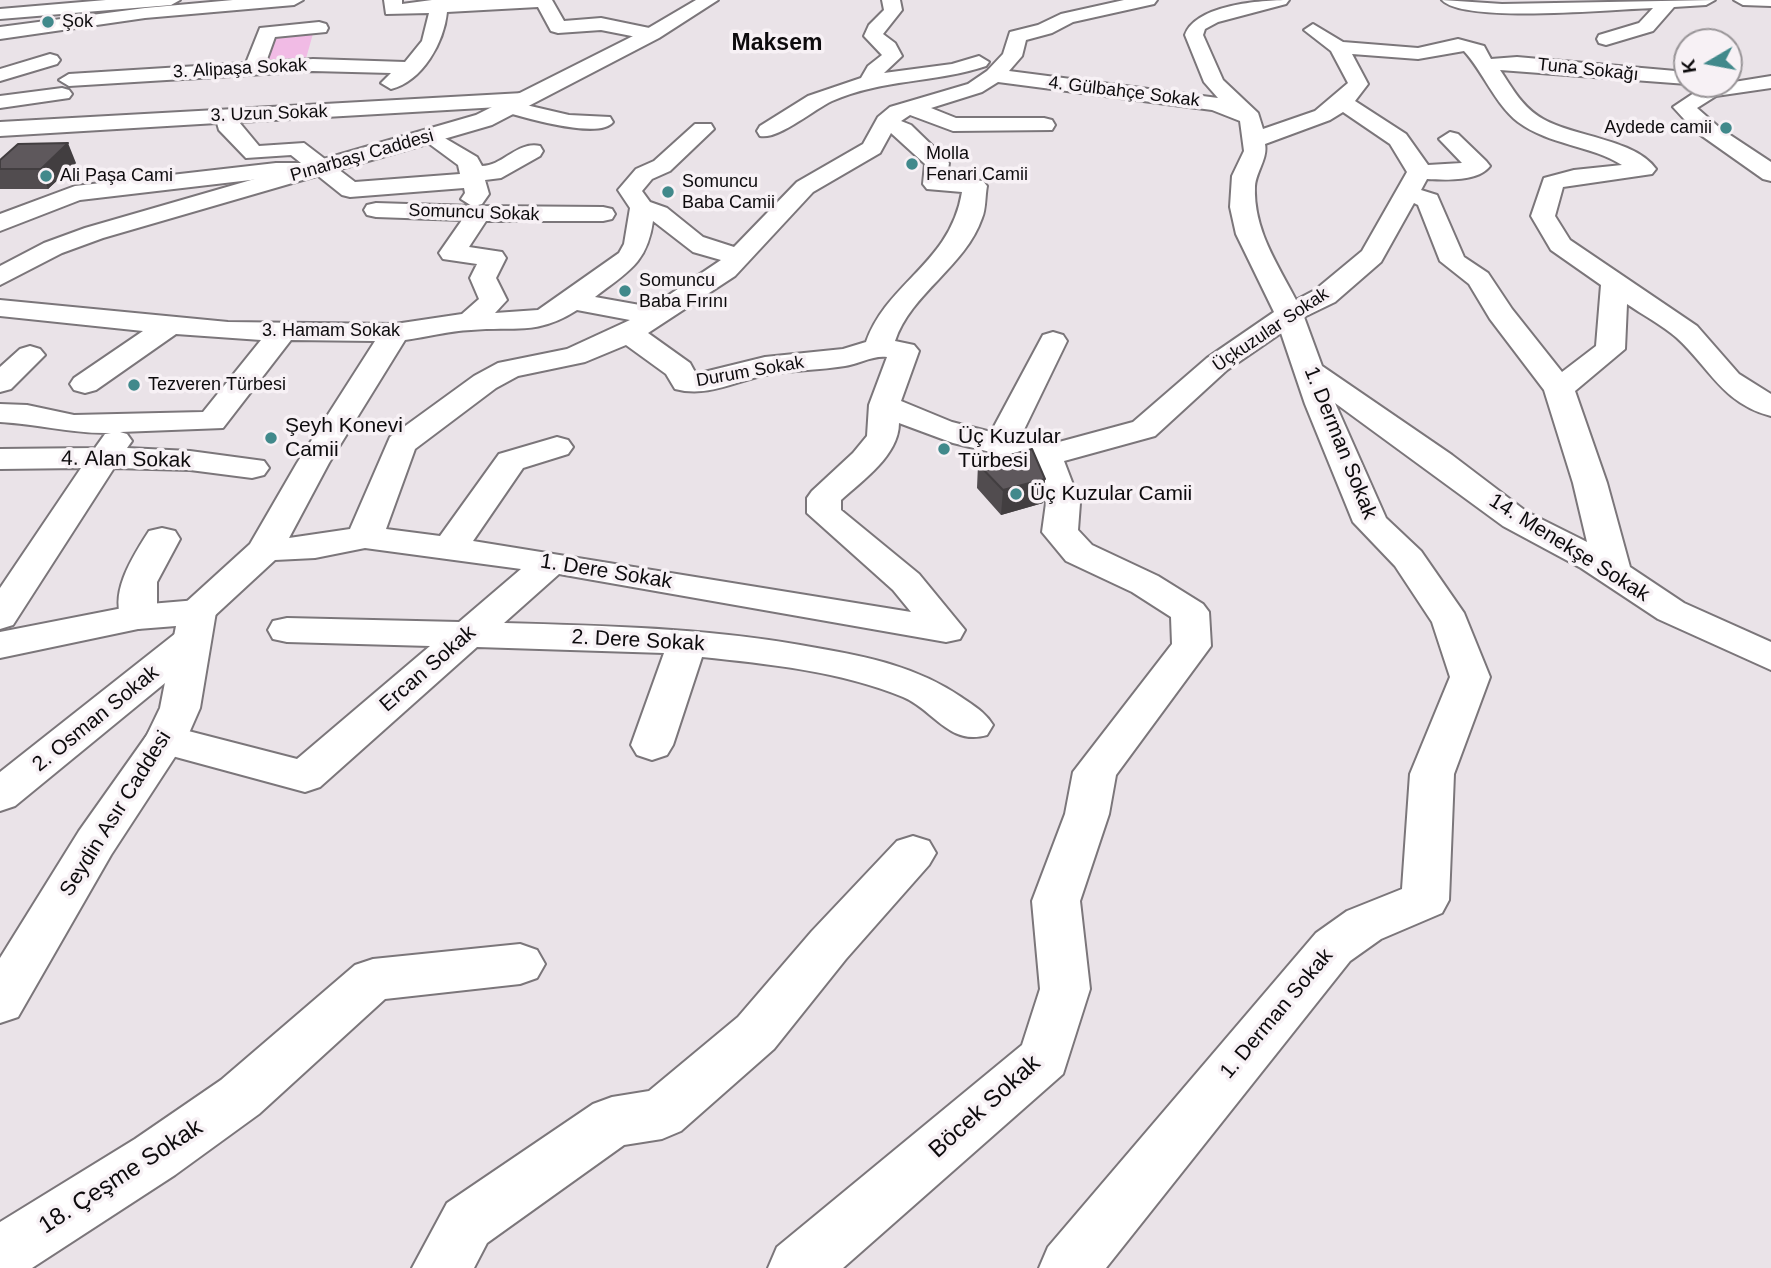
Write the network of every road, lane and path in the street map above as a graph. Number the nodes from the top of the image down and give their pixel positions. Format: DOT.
graph roads {
  1 [pos="171,0"];
  2 [pos="294,0"];
  3 [pos="310,0"];
  4 [pos="393,0"];
  5 [pos="709,0"];
  6 [pos="891,0"];
  7 [pos="1148,0"];
  8 [pos="1279,0"];
  9 [pos="1451,0"];
  10 [pos="1706,0"];
  11 [pos="1743,0"];
  12 [pos="543,1"];
  13 [pos="1669,1"];
  14 [pos="1771,1"];
  15 [pos="439,4"];
  16 [pos="153,8"];
  17 [pos="1035,13"];
  18 [pos="0,14"];
  19 [pos="58,18"];
  20 [pos="319,28"];
  21 [pos="1313,30"];
  22 [pos="5,32"];
  23 [pos="652,34"];
  24 [pos="1606,39"];
  25 [pos="1015,46"];
  26 [pos="1339,48"];
  27 [pos="0,50"];
  28 [pos="50,60"];
  29 [pos="313,65"];
  30 [pos="1488,65"];
  31 [pos="254,67"];
  32 [pos="411,68"];
  33 [pos="0,75"];
  34 [pos="994,75"];
  35 [pos="1673,77"];
  36 [pos="1743,81"];
  37 [pos="869,82"];
  38 [pos="1771,82"];
  39 [pos="65,87"];
  40 [pos="0,102"];
  41 [pos="516,103"];
  42 [pos="1344,104"];
  43 [pos="910,108"];
  44 [pos="371,109"];
  45 [pos="232,115"];
  46 [pos="602,122"];
  47 [pos="886,122"];
  48 [pos="1044,125"];
  49 [pos="703,129"];
  50 [pos="1252,130"];
  51 [pos="768,131"];
  52 [pos="5,133"];
  53 [pos="431,137"];
  54 [pos="1450,139"];
  55 [pos="532,151"];
  56 [pos="316,169"];
  57 [pos="1771,174"];
  58 [pos="471,177"];
  59 [pos="1414,183"];
  60 [pos="377,188"];
  61 [pos="642,208"];
  62 [pos="472,211"];
  63 [pos="603,214"];
  64 [pos="0,223"];
  65 [pos="741,256"];
  66 [pos="0,276"];
  67 [pos="1615,283"];
  68 [pos="572,301"];
  69 [pos="0,308"];
  70 [pos="1289,314"];
  71 [pos="471,321"];
  72 [pos="643,325"];
  73 [pos="169,327"];
  74 [pos="284,330"];
  75 [pos="395,333"];
  76 [pos="1053,341"];
  77 [pos="878,347"];
  78 [pos="30,355"];
  79 [pos="1310,371"];
  80 [pos="0,383"];
  81 [pos="85,384"];
  82 [pos="1559,389"];
  83 [pos="884,405"];
  84 [pos="1771,407"];
  85 [pos="0,413"];
  86 [pos="127,422"];
  87 [pos="991,442"];
  88 [pos="557,447"];
  89 [pos="1046,456"];
  90 [pos="106,458"];
  91 [pos="0,459"];
  92 [pos="252,468"];
  93 [pos="365,537"];
  94 [pos="162,539"];
  95 [pos="450,548"];
  96 [pos="265,550"];
  97 [pos="551,562"];
  98 [pos="1614,573"];
  99 [pos="677,584"];
  100 [pos="0,617"];
  101 [pos="138,617"];
  102 [pos="194,627"];
  103 [pos="287,630"];
  104 [pos="467,635"];
  105 [pos="668,641"];
  106 [pos="0,645"];
  107 [pos="1771,657"];
  108 [pos="972,725"];
  109 [pos="165,740"];
  110 [pos="652,744"];
  111 [pos="0,795"];
  112 [pos="913,853"];
  113 [pos="520,964"];
  114 [pos="0,1002"];
  115 [pos="0,1255"];
  116 [pos="442,1268"];
  117 [pos="798,1268"];
  118 [pos="1069,1268"];
  1 -- 16 [label="street"];
  2 -- 16 [label="street"];
  3 -- 20 [label="street"];
  4 -- 15 [label="street"];
  5 -- 23 [label="street, Pınarbaşı Caddesi"];
  6 -- 37 [label="street"];
  7 -- 25 [label="street"];
  8 -- 50 [label="street"];
  9 -- 13 [label="street"];
  10 -- 13 [label="street"];
  11 -- 14 [label="street"];
  12 -- 15 [label="street"];
  12 -- 23 [label="street"];
  13 -- 24 [label="street"];
  15 -- 32 [label="street"];
  16 -- 19 [label="street"];
  17 -- 25 [label="street"];
  18 -- 19 [label="street"];
  19 -- 22 [label="street"];
  19 -- 28 [label="street"];
  20 -- 29 [label="street"];
  20 -- 31 [label="street"];
  21 -- 26 [label="street"];
  22 -- 27 [label="street"];
  23 -- 41 [label="street, Pınarbaşı Caddesi"];
  25 -- 34 [label="street"];
  25 -- 37 [label="street"];
  26 -- 30 [label="street"];
  26 -- 42 [label="street"];
  28 -- 33 [label="street"];
  28 -- 39 [label="street"];
  29 -- 31 [label="street, 3. Alipaşa Sokak"];
  29 -- 32 [label="street, 3. Alipaşa Sokak"];
  30 -- 35 [label="street, Tuna Sokağı"];
  30 -- 67 [label="street"];
  31 -- 39 [label="street, 3. Alipaşa Sokak"];
  32 -- 44 [label="street"];
  34 -- 43 [label="street"];
  34 -- 50 [label="street, 4. Gülbahçe Sokak"];
  36 -- 38 [label="street"];
  37 -- 51 [label="street"];
  38 -- 57 [label="street"];
  39 -- 40 [label="street, 3. Alipaşa Sokak"];
  39 -- 52 [label="street"];
  41 -- 44 [label="street, 3. Uzun Sokak"];
  41 -- 46 [label="street"];
  41 -- 53 [label="street, Pınarbaşı Caddesi"];
  42 -- 50 [label="street"];
  42 -- 59 [label="street"];
  43 -- 47 [label="street"];
  43 -- 48 [label="street"];
  44 -- 45 [label="street, 3. Uzun Sokak"];
  45 -- 52 [label="street, 3. Uzun Sokak"];
  45 -- 56 [label="street"];
  47 -- 65 [label="street"];
  47 -- 77 [label="street"];
  49 -- 61 [label="street, 3. Hamam Sokak"];
  50 -- 70 [label="street, 1. Derman Sokak"];
  53 -- 56 [label="street, Pınarbaşı Caddesi"];
  53 -- 58 [label="street"];
  54 -- 59 [label="street"];
  55 -- 58 [label="street"];
  56 -- 60 [label="street"];
  56 -- 64 [label="street"];
  56 -- 66 [label="street, Pınarbaşı Caddesi"];
  58 -- 60 [label="street"];
  58 -- 62 [label="street"];
  59 -- 70 [label="street, Üçkuzular Sokak"];
  59 -- 82 [label="street"];
  60 -- 62 [label="street, Somuncu Sokak"];
  61 -- 65 [label="street"];
  61 -- 68 [label="street, 3. Hamam Sokak"];
  62 -- 63 [label="street, Somuncu Sokak"];
  62 -- 71 [label="street"];
  65 -- 72 [label="street"];
  67 -- 82 [label="street"];
  67 -- 84 [label="street"];
  68 -- 71 [label="street, 3. Hamam Sokak"];
  68 -- 72 [label="street"];
  69 -- 73 [label="street, 3. Hamam Sokak"];
  70 -- 79 [label="street, 1. Derman Sokak"];
  70 -- 89 [label="street, Üçkuzular Sokak"];
  71 -- 75 [label="street, 3. Hamam Sokak"];
  72 -- 77 [label="street, Durum Sokak"];
  72 -- 93 [label="street"];
  73 -- 74 [label="street, 3. Hamam Sokak"];
  73 -- 81 [label="street"];
  74 -- 75 [label="street, 3. Hamam Sokak"];
  74 -- 86 [label="street"];
  75 -- 96 [label="street, 2. Osman Sokak"];
  76 -- 87 [label="street"];
  77 -- 83 [label="street"];
  78 -- 80 [label="street"];
  79 -- 98 [label="street, 14. Menekşe Sokak"];
  79 -- 118 [label="street, 1. Derman Sokak"];
  82 -- 98 [label="street"];
  83 -- 87 [label="street"];
  83 -- 99 [label="street, 1. Dere Sokak"];
  85 -- 86 [label="street"];
  86 -- 90 [label="street"];
  87 -- 89 [label="street"];
  88 -- 95 [label="street"];
  89 -- 117 [label="street, Böcek Sokak"];
  90 -- 91 [label="street, 4. Alan Sokak"];
  90 -- 92 [label="street, 4. Alan Sokak"];
  90 -- 100 [label="street"];
  93 -- 95 [label="street, 1. Dere Sokak"];
  93 -- 96 [label="street, 1. Dere Sokak"];
  94 -- 101 [label="street"];
  95 -- 97 [label="street, 1. Dere Sokak"];
  96 -- 102 [label="street, 2. Osman Sokak"];
  97 -- 99 [label="street, 1. Dere Sokak"];
  97 -- 104 [label="street, Ercan Sokak"];
  98 -- 107 [label="street, 14. Menekşe Sokak"];
  99 -- 105 [label="street"];
  101 -- 102 [label="street"];
  101 -- 106 [label="street"];
  102 -- 109 [label="street, Seydin Asır Caddesi"];
  102 -- 111 [label="street, 2. Osman Sokak"];
  103 -- 104 [label="street, 2. Dere Sokak"];
  104 -- 105 [label="street, 2. Dere Sokak"];
  104 -- 109 [label="street, Ercan Sokak"];
  105 -- 108 [label="street, 2. Dere Sokak"];
  105 -- 110 [label="street"];
  109 -- 114 [label="street, Seydin Asır Caddesi"];
  112 -- 116 [label="street"];
  113 -- 115 [label="street, 18. Çeşme Sokak"];
}
